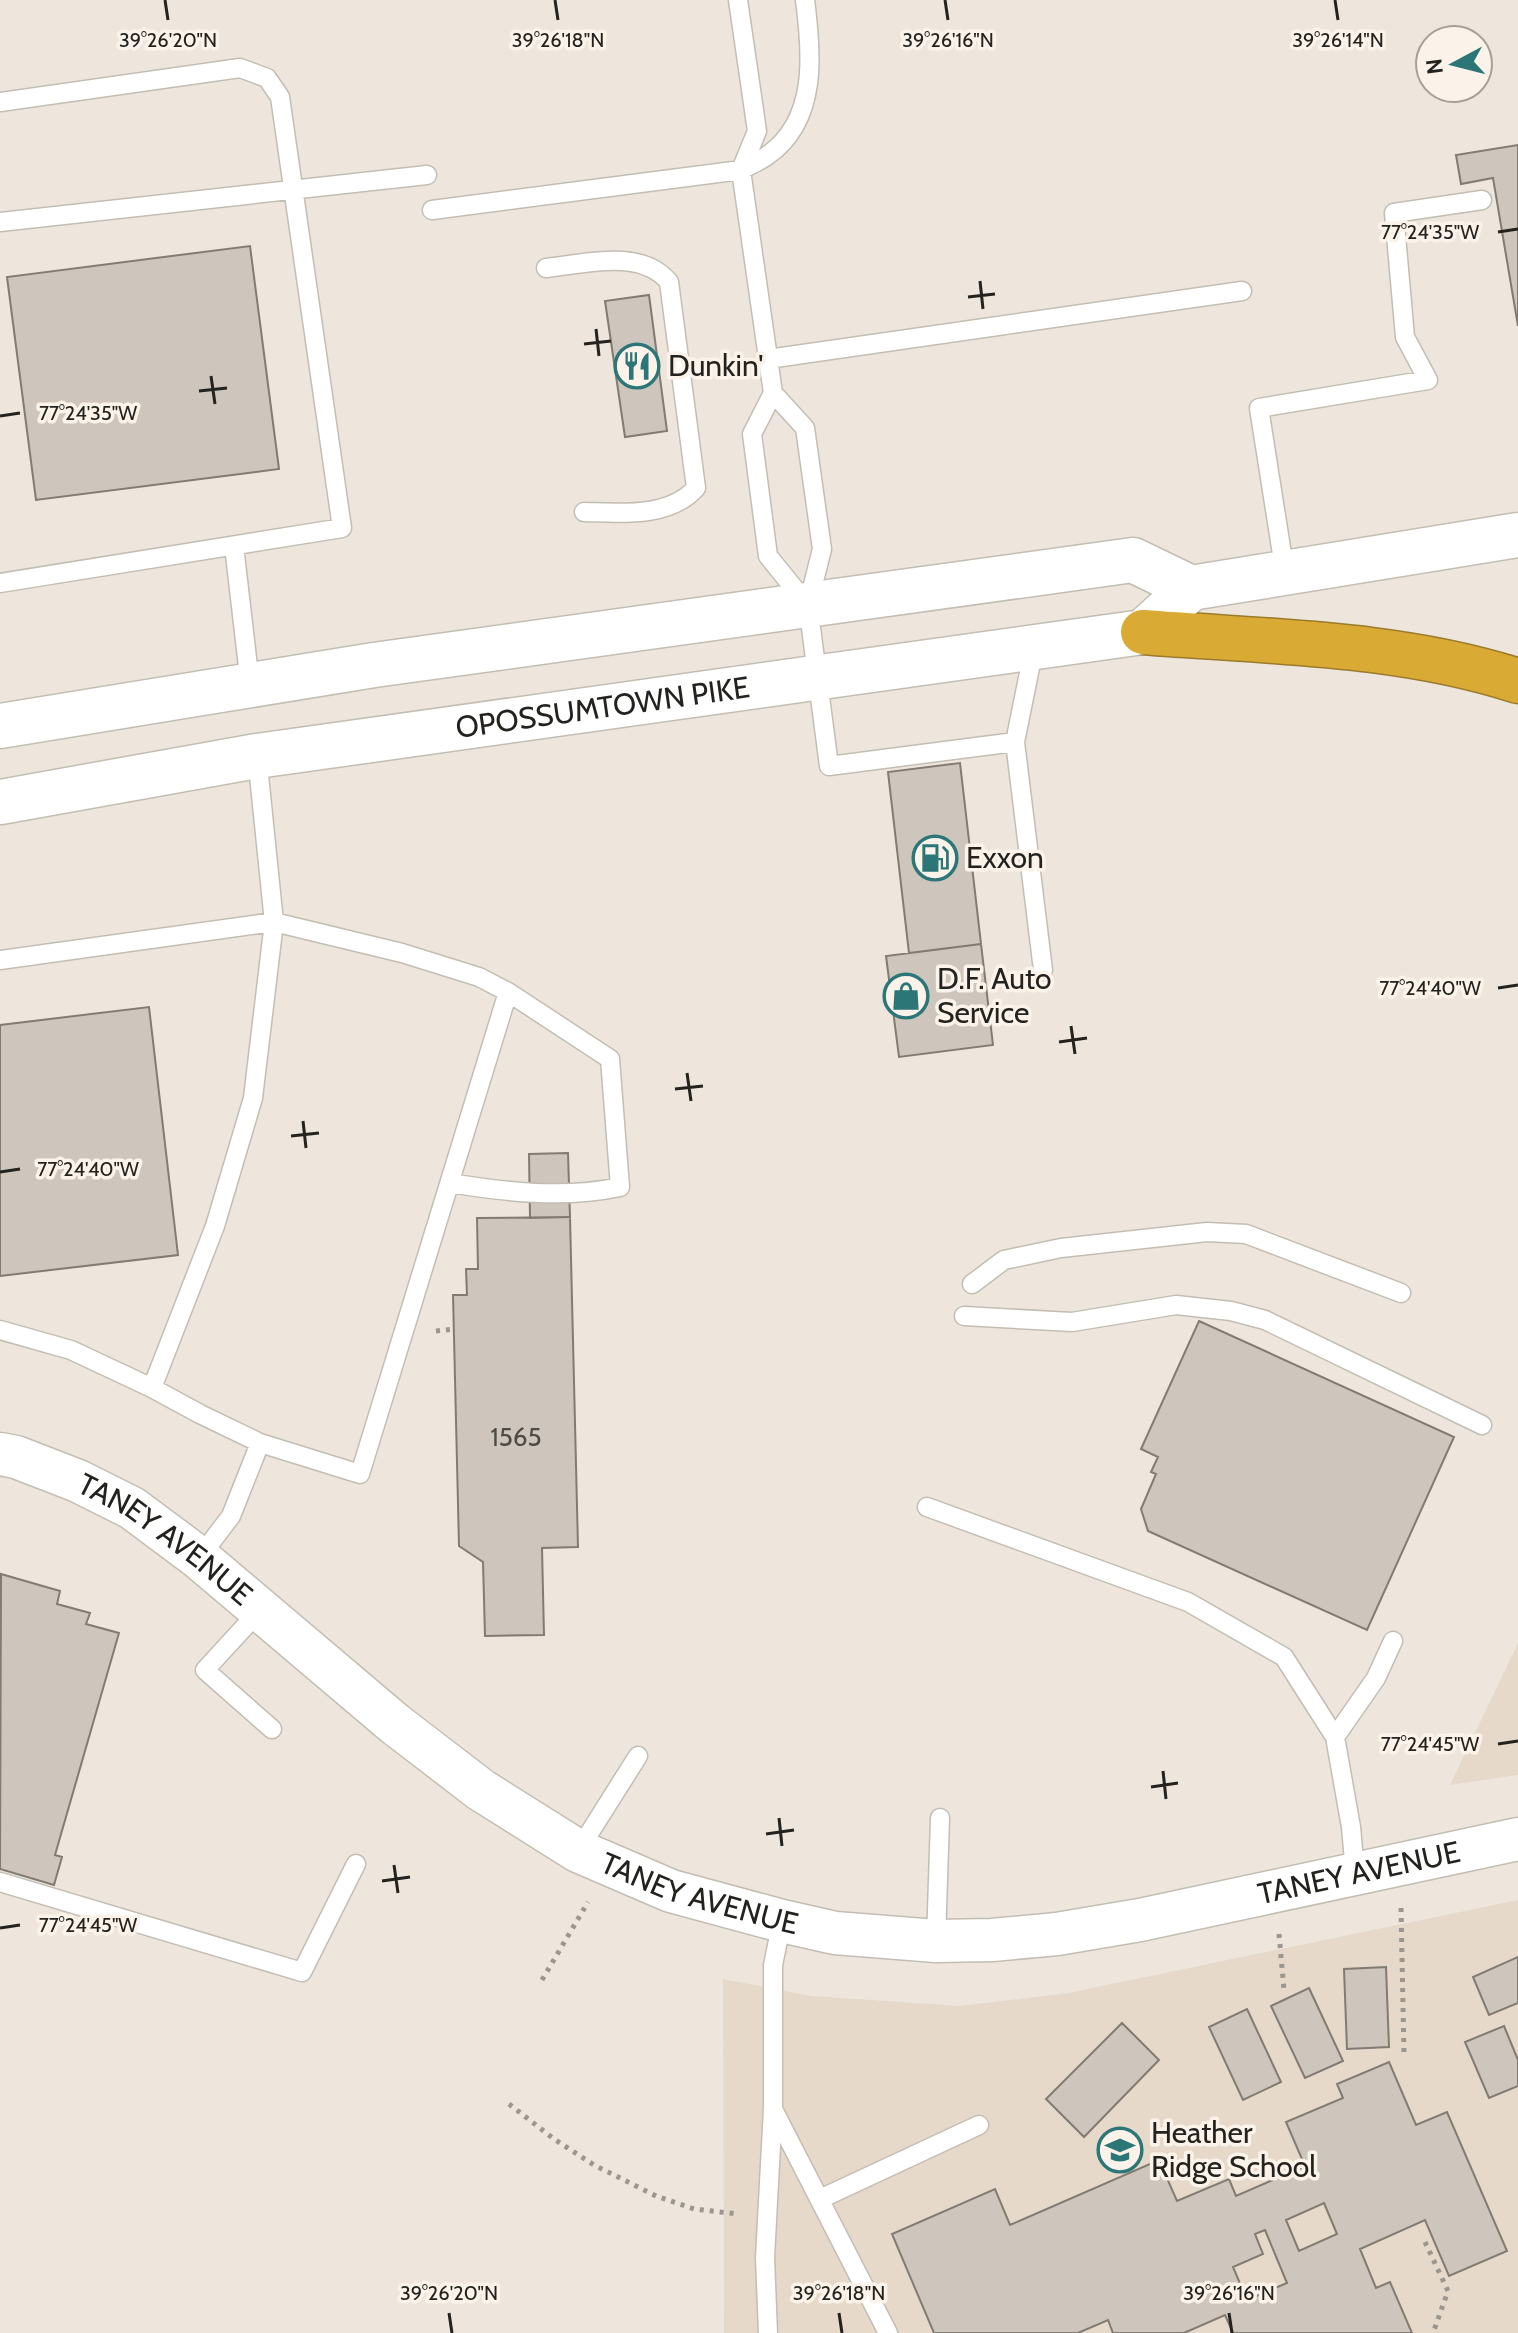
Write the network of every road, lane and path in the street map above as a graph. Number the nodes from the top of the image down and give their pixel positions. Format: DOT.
graph roads {
  1 [pos="738,0"];
  2 [pos="805,0"];
  3 [pos="0,102"];
  4 [pos="741,170"];
  5 [pos="427,175"];
  6 [pos="293,191"];
  7 [pos="1482,200"];
  8 [pos="432,210"];
  9 [pos="0,222"];
  10 [pos="546,268"];
  11 [pos="1242,291"];
  12 [pos="768,359"];
  13 [pos="773,393"];
  14 [pos="584,512"];
  15 [pos="1518,535"];
  16 [pos="234,546"];
  17 [pos="1285,573"];
  18 [pos="0,583"];
  19 [pos="1191,588"];
  20 [pos="808,605"];
  21 [pos="1143,632"];
  22 [pos="1034,647"];
  23 [pos="818,678"];
  24 [pos="1518,681"];
  25 [pos="250,684"];
  26 [pos="0,726"];
  27 [pos="1015,742"];
  28 [pos="257,756"];
  29 [pos="0,802"];
  30 [pos="274,922"];
  31 [pos="0,960"];
  32 [pos="1043,970"];
  33 [pos="508,992"];
  34 [pos="450,1183"];
  35 [pos="972,1284"];
  36 [pos="1401,1293"];
  37 [pos="964,1316"];
  38 [pos="454,1329"];
  39 [pos="0,1330"];
  40 [pos="435,1331"];
  41 [pos="152,1388"];
  42 [pos="1482,1425"];
  43 [pos="260,1443"];
  44 [pos="0,1454"];
  45 [pos="927,1507"];
  46 [pos="199,1558"];
  47 [pos="260,1610"];
  48 [pos="1393,1641"];
  49 [pos="272,1729"];
  50 [pos="1335,1737"];
  51 [pos="638,1756"];
  52 [pos="940,1818"];
  53 [pos="1518,1839"];
  54 [pos="578,1851"];
  55 [pos="356,1864"];
  56 [pos="1355,1872"];
  57 [pos="0,1882"];
  58 [pos="588,1902"];
  59 [pos="1401,1907"];
  60 [pos="782,1921"];
  61 [pos="1279,1934"];
  62 [pos="936,1941"];
  63 [pos="542,1980"];
  64 [pos="1284,1990"];
  65 [pos="1404,2055"];
  66 [pos="509,2104"];
  67 [pos="773,2108"];
  68 [pos="979,2125"];
  69 [pos="820,2199"];
  70 [pos="739,2214"];
  71 [pos="1425,2242"];
  72 [pos="768,2333"];
  73 [pos="888,2333"];
  74 [pos="1433,2333"];
  1 -- 4 [label="lane"];
  2 -- 4 [label="lane"];
  3 -- 6 [label="lane"];
  4 -- 8 [label="lane"];
  4 -- 12 [label="lane"];
  5 -- 6 [label="lane"];
  6 -- 9 [label="lane"];
  6 -- 16 [label="lane"];
  7 -- 17 [label="lane"];
  10 -- 14 [label="lane"];
  11 -- 12 [label="lane"];
  12 -- 13 [label="lane"];
  13 -- 20 [label="lane"];
  13 -- 20 [label="lane"];
  15 -- 17 [label="main road"];
  16 -- 18 [label="lane"];
  16 -- 25 [label="lane"];
  17 -- 19 [label="main road"];
  19 -- 20 [label="main road"];
  19 -- 21 [label="main road"];
  20 -- 23 [label="lane"];
  20 -- 25 [label="main road"];
  21 -- 22 [label="main road, OPOSSUMTOWN PIKE"];
  21 -- 24 [label="highway"];
  22 -- 23 [label="main road, OPOSSUMTOWN PIKE"];
  22 -- 27 [label="lane"];
  23 -- 27 [label="lane"];
  23 -- 28 [label="main road, OPOSSUMTOWN PIKE"];
  25 -- 26 [label="main road"];
  27 -- 32 [label="lane"];
  28 -- 29 [label="main road, OPOSSUMTOWN PIKE"];
  28 -- 30 [label="lane"];
  30 -- 31 [label="lane"];
  30 -- 33 [label="lane"];
  30 -- 41 [label="lane"];
  33 -- 34 [label="lane"];
  33 -- 34 [label="lane"];
  34 -- 43 [label="lane"];
  35 -- 36 [label="lane"];
  37 -- 42 [label="lane"];
  38 -- 40 [label="path"];
  39 -- 41 [label="lane"];
  41 -- 43 [label="lane"];
  43 -- 46 [label="lane"];
  44 -- 46 [label="street, TANEY AVENUE"];
  45 -- 50 [label="lane"];
  46 -- 47 [label="street, TANEY AVENUE"];
  47 -- 49 [label="lane"];
  47 -- 54 [label="street, TANEY AVENUE"];
  48 -- 50 [label="lane"];
  50 -- 56 [label="lane"];
  51 -- 54 [label="lane"];
  52 -- 62 [label="lane"];
  53 -- 56 [label="street, TANEY AVENUE"];
  54 -- 60 [label="street, TANEY AVENUE"];
  55 -- 57 [label="lane"];
  56 -- 62 [label="street, TANEY AVENUE"];
  58 -- 63 [label="path"];
  59 -- 65 [label="path"];
  60 -- 62 [label="street, TANEY AVENUE"];
  60 -- 67 [label="lane"];
  61 -- 64 [label="path"];
  66 -- 70 [label="path"];
  67 -- 69 [label="lane"];
  67 -- 72 [label="lane"];
  68 -- 69 [label="lane"];
  69 -- 73 [label="lane"];
  71 -- 74 [label="path"];
}
